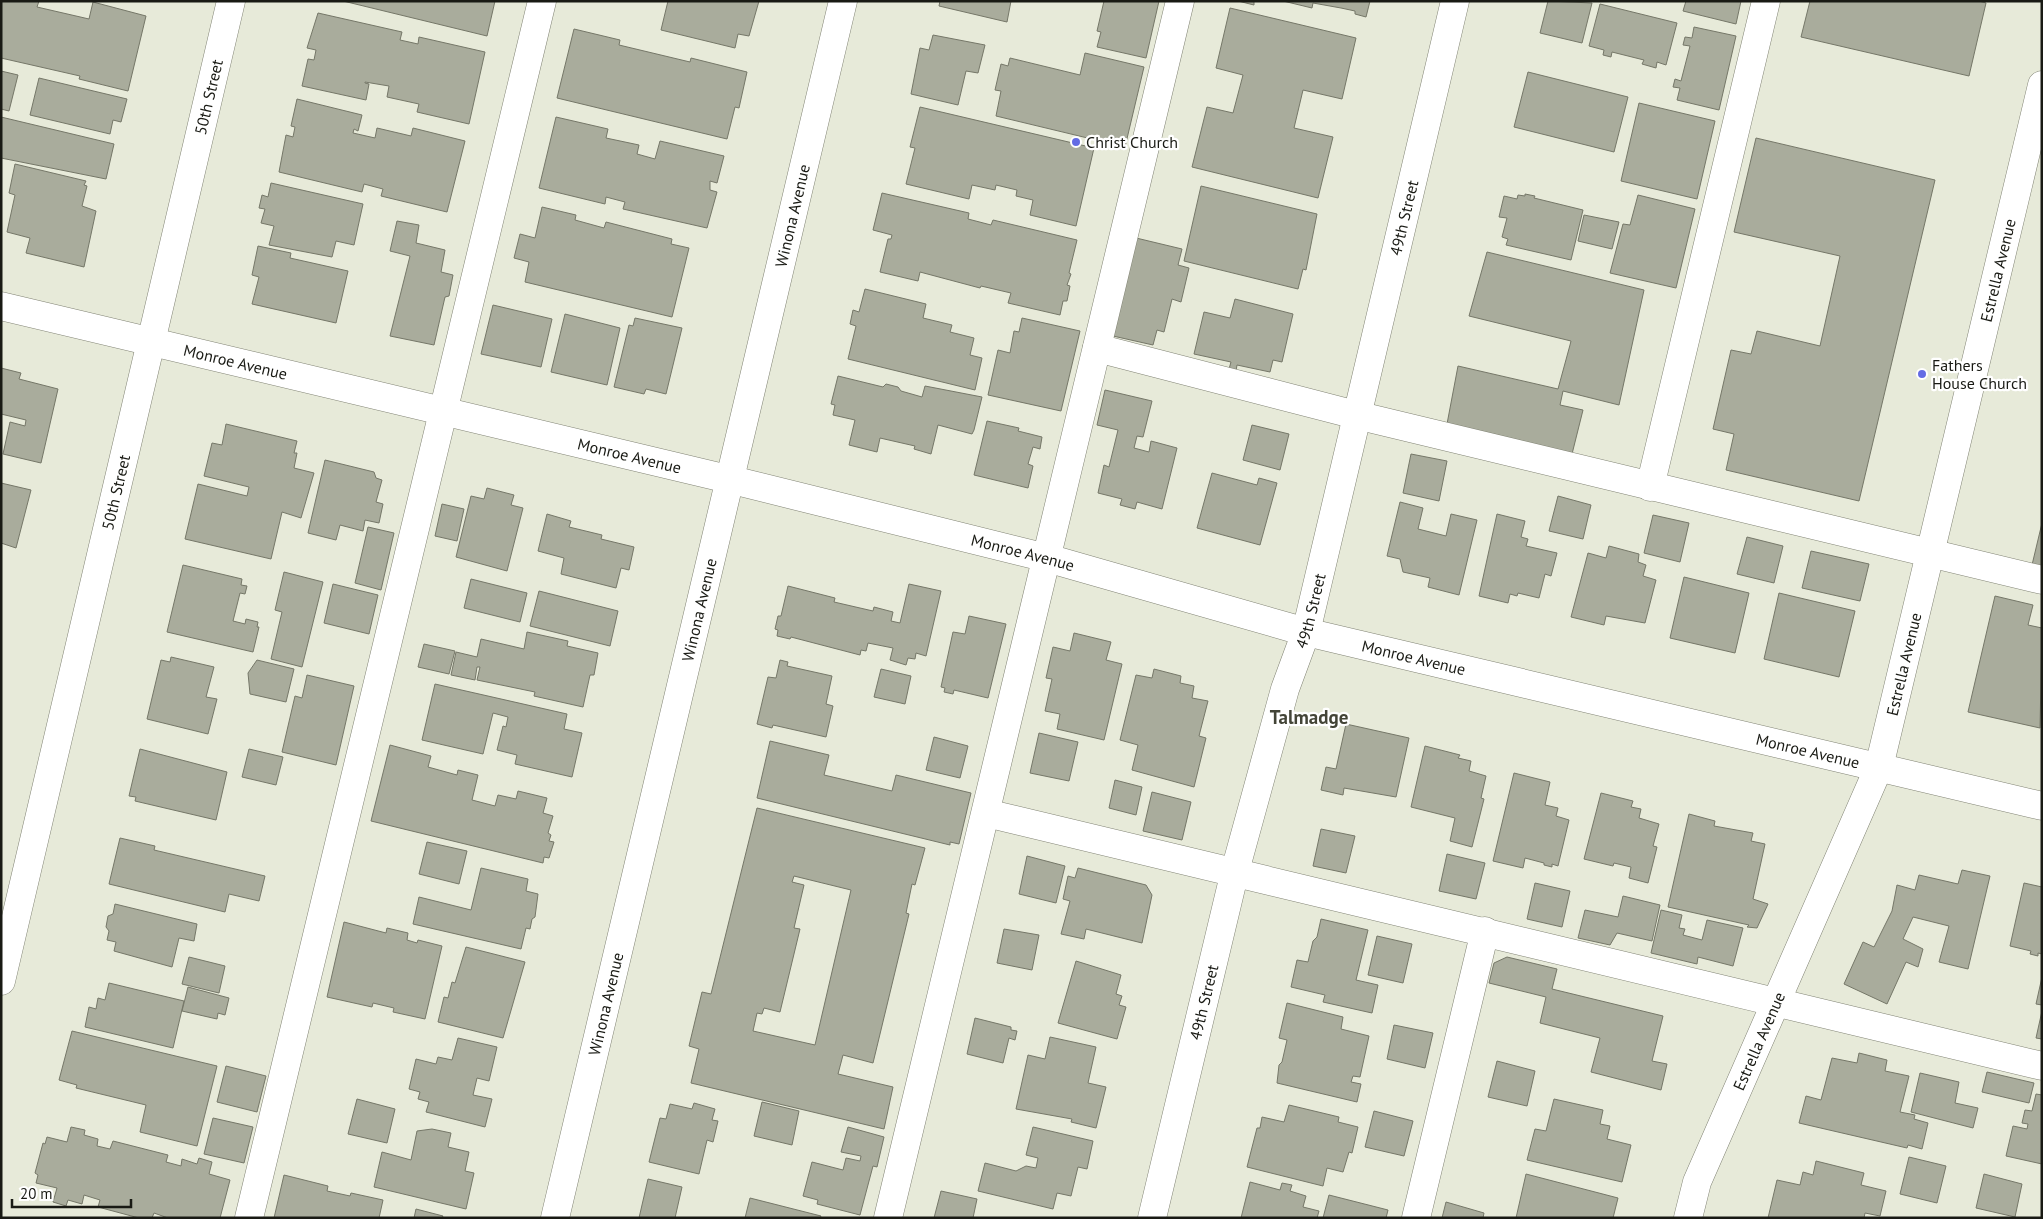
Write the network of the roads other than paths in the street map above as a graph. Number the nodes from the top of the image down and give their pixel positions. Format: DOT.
graph roads {
  1 [pos="231,1"];
  2 [pos="542,1"];
  3 [pos="843,1"];
  4 [pos="1180,1"];
  5 [pos="1455,1"];
  6 [pos="1766,1"];
  7 [pos="2042,85"];
  8 [pos="1,306"];
  9 [pos="152,342"];
  10 [pos="1097,348"];
  11 [pos="444,412"];
  12 [pos="1356,415"];
  13 [pos="728,480"];
  14 [pos="1650,487"];
  15 [pos="1928,554"];
  16 [pos="1047,558"];
  17 [pos="2042,580"];
  18 [pos="1306,632"];
  19 [pos="1879,767"];
  20 [pos="2042,806"];
  21 [pos="986,813"];
  22 [pos="1235,871"];
  23 [pos="1484,931"];
  24 [pos="1,981"];
  25 [pos="1776,1004"];
  26 [pos="2042,1066"];
  27 [pos="249,1218"];
  28 [pos="556,1218"];
  29 [pos="888,1218"];
  30 [pos="1152,1218"];
  31 [pos="1416,1218"];
  32 [pos="1688,1218"];
  1 -- 9 [label="street, 50th Street"];
  2 -- 11 [label="street"];
  3 -- 13 [label="street, Winona Avenue"];
  4 -- 10 [label="street"];
  5 -- 12 [label="street, 49th Street"];
  6 -- 14 [label="street"];
  7 -- 15 [label="street, Estrella Avenue"];
  8 -- 9 [label="street, Monroe Avenue"];
  9 -- 11 [label="street, Monroe Avenue"];
  9 -- 24 [label="street, 50th Street"];
  10 -- 12 [label="street"];
  10 -- 16 [label="street"];
  11 -- 13 [label="street, Monroe Avenue"];
  11 -- 27 [label="street"];
  12 -- 14 [label="street"];
  12 -- 18 [label="street, 49th Street"];
  13 -- 16 [label="street, Monroe Avenue"];
  13 -- 28 [label="street, Winona Avenue"];
  14 -- 15 [label="street"];
  15 -- 17 [label="street"];
  15 -- 19 [label="street, Estrella Avenue"];
  16 -- 18 [label="street, Monroe Avenue"];
  16 -- 21 [label="street"];
  18 -- 19 [label="street, Monroe Avenue"];
  18 -- 22 [label="street, 49th Street"];
  19 -- 20 [label="street, Monroe Avenue"];
  19 -- 25 [label="street, Estrella Avenue"];
  21 -- 22 [label="street"];
  21 -- 29 [label="street"];
  22 -- 23 [label="street"];
  22 -- 30 [label="street, 49th Street"];
  23 -- 25 [label="street"];
  23 -- 31 [label="street"];
  25 -- 26 [label="street"];
  25 -- 32 [label="street, Estrella Avenue"];
}
